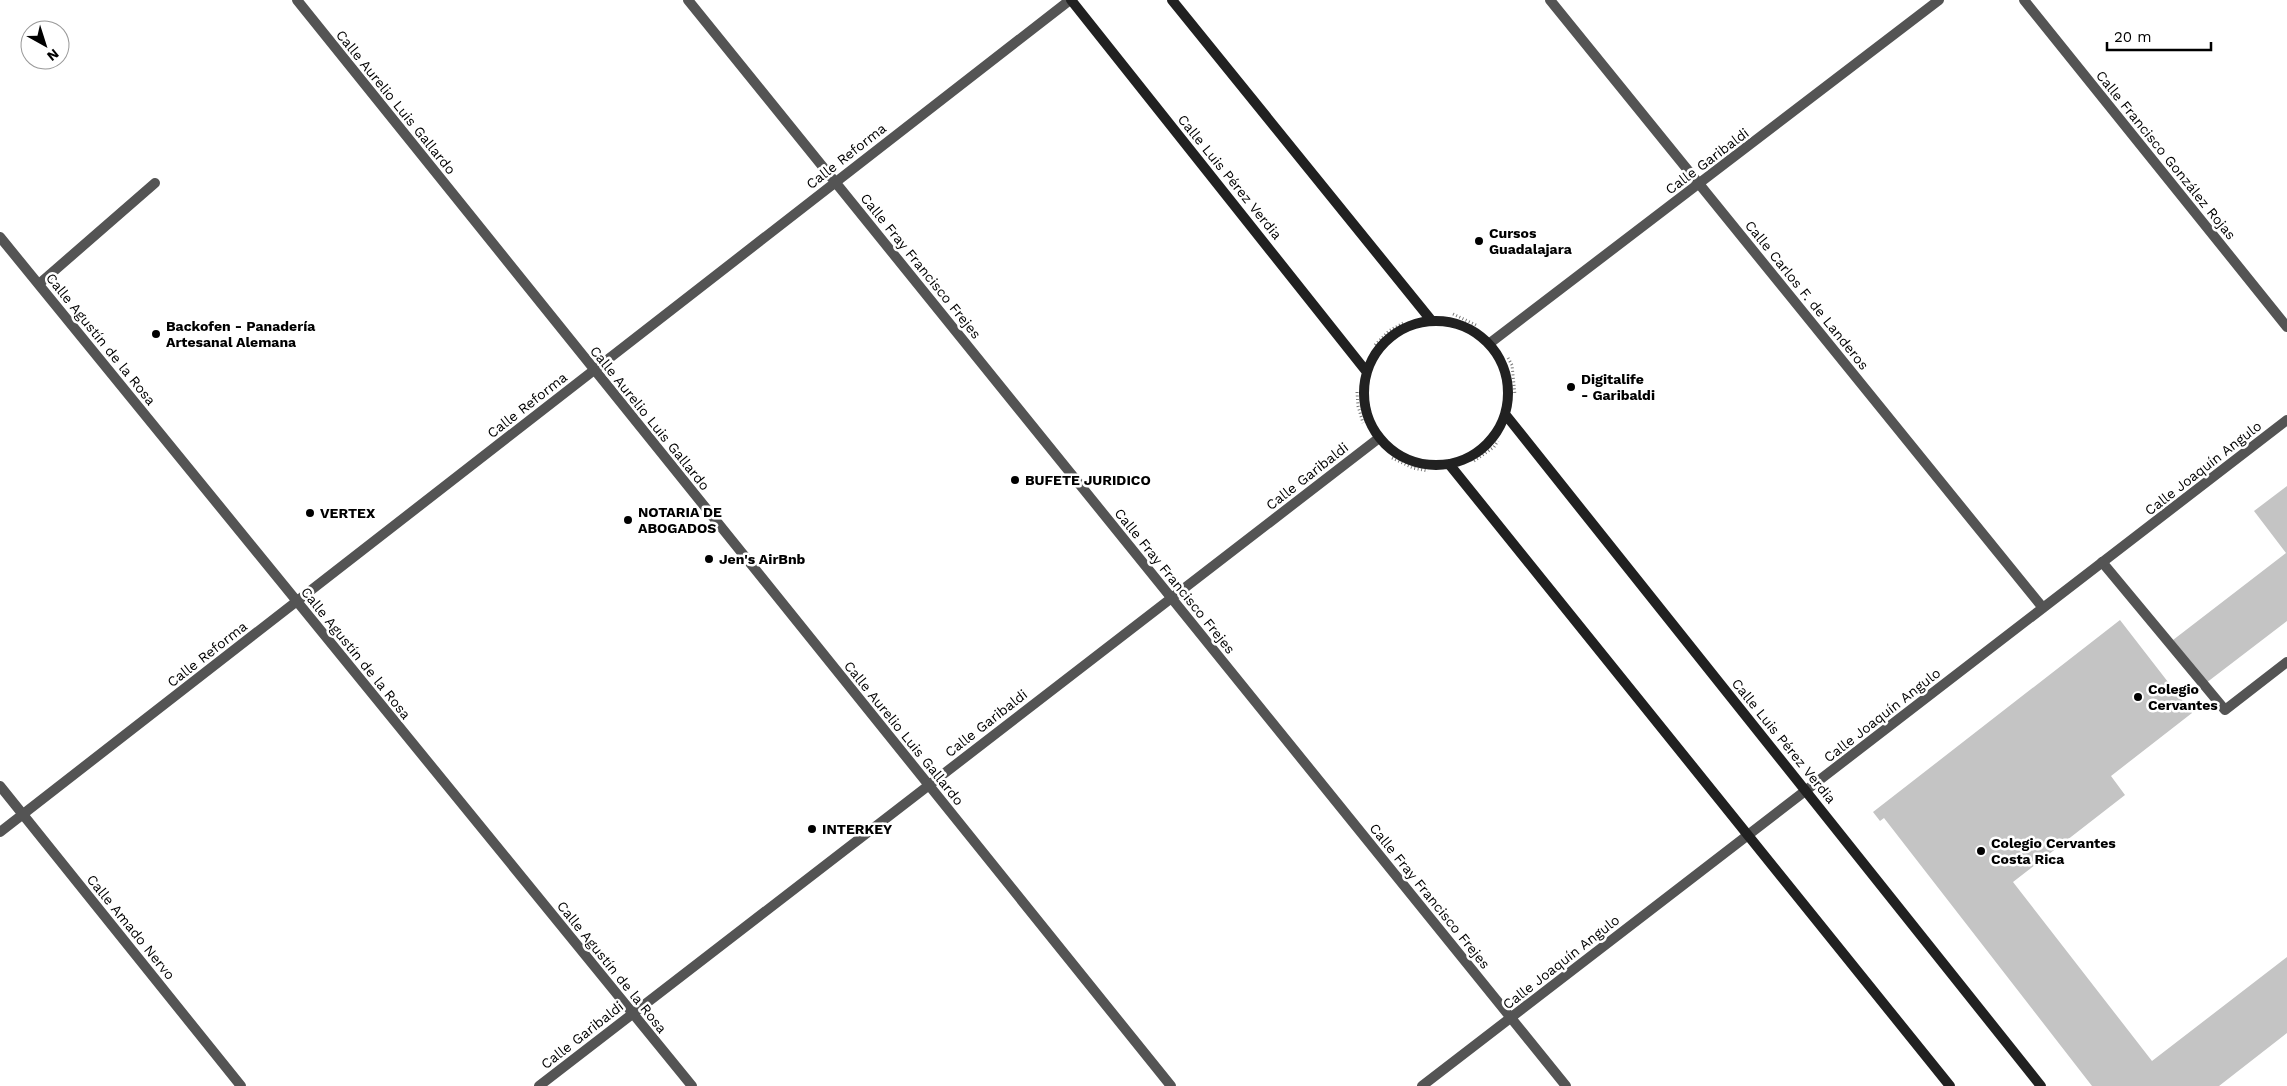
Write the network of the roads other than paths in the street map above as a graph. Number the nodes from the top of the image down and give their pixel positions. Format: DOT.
graph roads {
  1 [pos="297,0"];
  2 [pos="688,0"];
  3 [pos="1071,0"];
  4 [pos="1172,0"];
  5 [pos="1550,0"];
  6 [pos="1939,0"];
  7 [pos="2024,0"];
  8 [pos="835,182"];
  9 [pos="155,183"];
  10 [pos="1699,184"];
  11 [pos="0,237"];
  12 [pos="39,284"];
  13 [pos="1428,317"];
  14 [pos="2287,327"];
  15 [pos="1490,343"];
  16 [pos="1364,368"];
  17 [pos="594,370"];
  18 [pos="1508,417"];
  19 [pos="2287,420"];
  20 [pos="1379,438"];
  21 [pos="1451,467"];
  22 [pos="2102,562"];
  23 [pos="1171,598"];
  24 [pos="297,602"];
  25 [pos="2043,608"];
  26 [pos="2287,662"];
  27 [pos="928,785"];
  28 [pos="0,786"];
  29 [pos="1805,790"];
  30 [pos="23,814"];
  31 [pos="0,832"];
  32 [pos="1748,835"];
  33 [pos="632,1014"];
  34 [pos="1511,1018"];
  35 [pos="241,1086"];
  36 [pos="539,1086"];
  37 [pos="692,1086"];
  38 [pos="1170,1086"];
  39 [pos="1422,1086"];
  40 [pos="1566,1086"];
  41 [pos="1950,1086"];
  42 [pos="2040,1086"];
  1 -- 17 [label="street, Calle Aurelio Luis Gallardo"];
  2 -- 8 [label="street, Calle Fray Francisco Frejes"];
  3 -- 8 [label="street, Calle Reforma"];
  3 -- 16 [label="street, Calle Luis Pérez Verdia"];
  4 -- 13 [label="street"];
  5 -- 10 [label="street, Calle Carlos F. de Landeros"];
  6 -- 10 [label="street, Calle Garibaldi"];
  7 -- 14 [label="street, Calle Francisco González Rojas"];
  8 -- 17 [label="street, Calle Reforma"];
  8 -- 23 [label="street, Calle Fray Francisco Frejes"];
  9 -- 12 [label="street"];
  10 -- 15 [label="street, Calle Garibaldi"];
  10 -- 25 [label="street, Calle Carlos F. de Landeros"];
  11 -- 12 [label="street, Calle Agustín de la Rosa"];
  12 -- 24 [label="street, Calle Agustín de la Rosa"];
  13 -- 15 [label="street"];
  13 -- 16 [label="street"];
  15 -- 18 [label="street"];
  16 -- 20 [label="street"];
  17 -- 24 [label="street, Calle Reforma"];
  17 -- 27 [label="street, Calle Aurelio Luis Gallardo"];
  18 -- 21 [label="street"];
  18 -- 29 [label="street, Calle Luis Pérez Verdia"];
  19 -- 22 [label="street, Calle Joaquín Angulo"];
  20 -- 21 [label="street"];
  20 -- 23 [label="street, Calle Garibaldi"];
  21 -- 32 [label="street"];
  22 -- 25 [label="street, Calle Joaquín Angulo"];
  22 -- 26 [label="street"];
  23 -- 27 [label="street, Calle Garibaldi"];
  23 -- 34 [label="street, Calle Fray Francisco Frejes"];
  24 -- 30 [label="street, Calle Reforma"];
  24 -- 33 [label="street, Calle Agustín de la Rosa"];
  25 -- 29 [label="street, Calle Joaquín Angulo"];
  27 -- 33 [label="street, Calle Garibaldi"];
  27 -- 38 [label="street, Calle Aurelio Luis Gallardo"];
  28 -- 30 [label="street, Calle Amado Nervo"];
  29 -- 32 [label="street, Calle Joaquín Angulo"];
  29 -- 42 [label="street, Calle Luis Pérez Verdia"];
  30 -- 31 [label="street, Calle Reforma"];
  30 -- 35 [label="street, Calle Amado Nervo"];
  32 -- 34 [label="street, Calle Joaquín Angulo"];
  32 -- 41 [label="street"];
  33 -- 36 [label="street, Calle Garibaldi"];
  33 -- 37 [label="street, Calle Agustín de la Rosa"];
  34 -- 39 [label="street, Calle Joaquín Angulo"];
  34 -- 40 [label="street, Calle Fray Francisco Frejes"];
}
